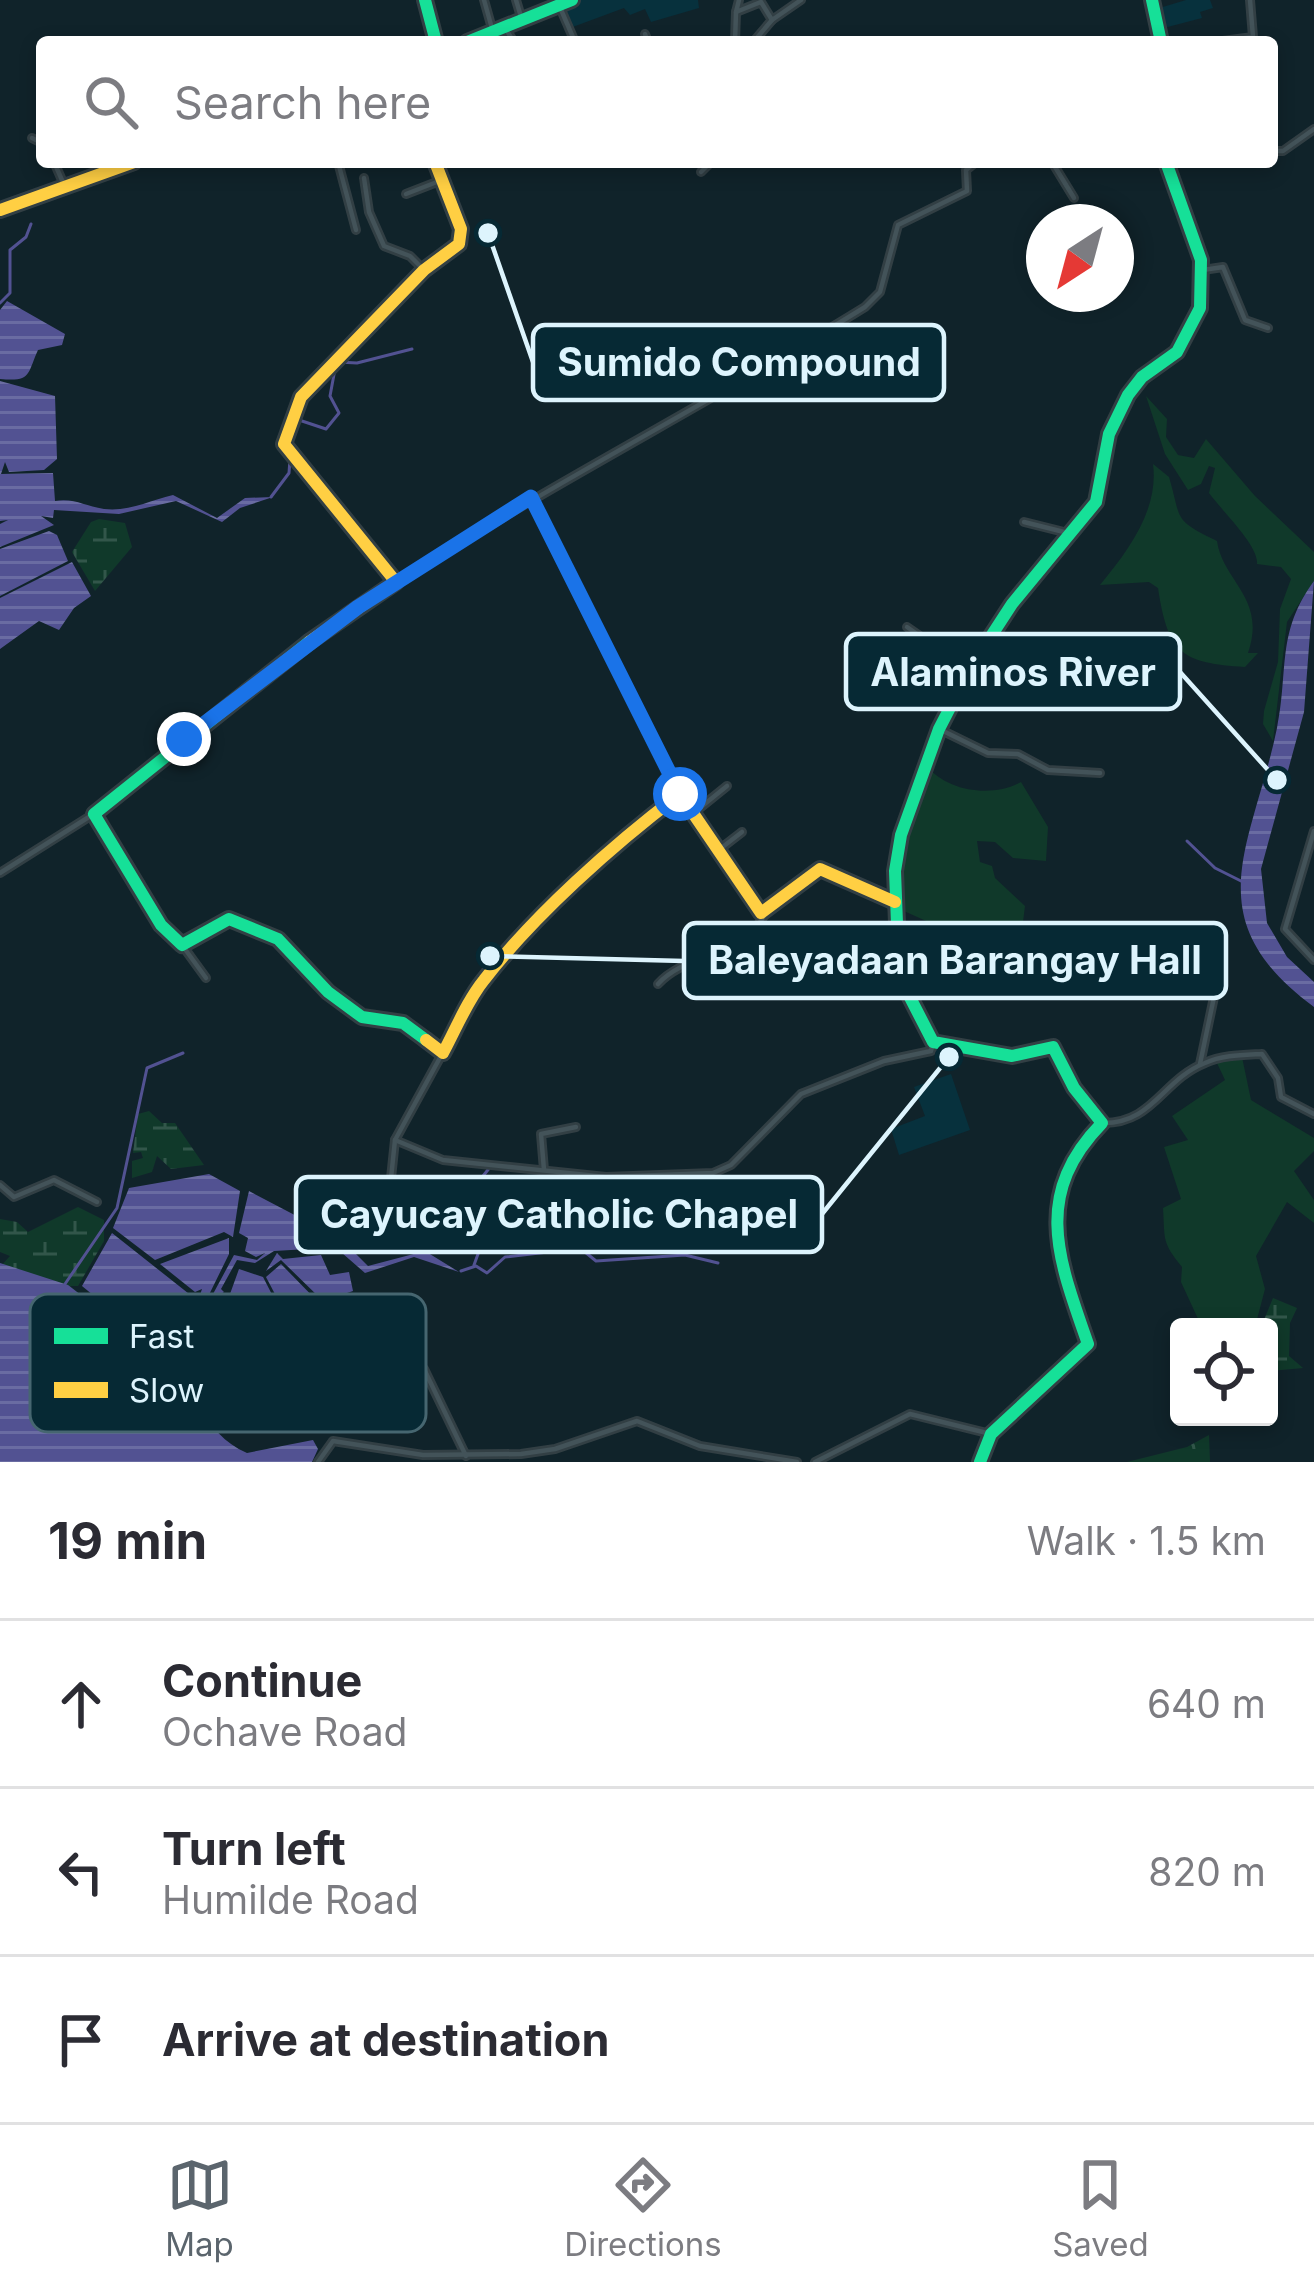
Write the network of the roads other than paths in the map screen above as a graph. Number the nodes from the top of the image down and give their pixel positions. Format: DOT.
graph roads {
  1 [pos="425,0"];
  2 [pos="484,0"];
  3 [pos="516,0"];
  4 [pos="739,0"];
  5 [pos="801,0"];
  6 [pos="1152,0"];
  7 [pos="1250,0"];
  8 [pos="566,3"];
  9 [pos="736,12"];
  10 [pos="522,20"];
  11 [pos="772,20"];
  12 [pos="499,30"];
  13 [pos="434,36"];
  14 [pos="484,36"];
  15 [pos="506,36"];
  16 [pos="574,36"];
  17 [pos="735,36"];
  18 [pos="758,36"];
  19 [pos="1160,36"];
  20 [pos="1253,36"];
  21 [pos="1314,129"];
  22 [pos="32,138"];
  23 [pos="36,140"];
  24 [pos="1278,150"];
  25 [pos="57,168"];
  26 [pos="108,168"];
  27 [pos="340,168"];
  28 [pos="437,168"];
  29 [pos="705,168"];
  30 [pos="969,168"];
  31 [pos="1056,168"];
  32 [pos="1168,168"];
  33 [pos="701,172"];
  34 [pos="364,178"];
  35 [pos="442,180"];
  36 [pos="65,187"];
  37 [pos="406,194"];
  38 [pos="1074,198"];
  39 [pos="0,210"];
  40 [pos="356,230"];
  41 [pos="424,270"];
  42 [pos="1203,270"];
  43 [pos="1268,328"];
  44 [pos="531,497"];
  45 [pos="1024,522"];
  46 [pos="1072,534"];
  47 [pos="396,582"];
  48 [pos="907,627"];
  49 [pos="982,647"];
  50 [pos="1018,656"];
  51 [pos="969,670"];
  52 [pos="939,729"];
  53 [pos="1100,773"];
  54 [pos="727,786"];
  55 [pos="680,794"];
  56 [pos="94,814"];
  57 [pos="692,815"];
  58 [pos="1314,831"];
  59 [pos="742,832"];
  60 [pos="716,852"];
  61 [pos="0,872"];
  62 [pos="895,902"];
  63 [pos="764,914"];
  64 [pos="182,945"];
  65 [pos="1314,960"];
  66 [pos="206,978"];
  67 [pos="1209,983"];
  68 [pos="658,984"];
  69 [pos="936,1047"];
  70 [pos="443,1053"];
  71 [pos="1200,1064"];
  72 [pos="1314,1114"];
  73 [pos="1102,1123"];
  74 [pos="576,1127"];
  75 [pos="395,1140"];
  76 [pos="544,1170"];
  77 [pos="0,1185"];
  78 [pos="97,1202"];
  79 [pos="385,1245"];
  80 [pos="426,1374"];
  81 [pos="991,1434"];
  82 [pos="466,1456"];
  83 [pos="758,1458"];
  84 [pos="318,1462"];
  85 [pos="797,1462"];
  86 [pos="815,1462"];
  87 [pos="980,1462"];
  1 -- 13 [label="street"];
  2 -- 12 [label="street"];
  3 -- 10 [label="street"];
  4 -- 9 [label="street"];
  5 -- 11 [label="street"];
  6 -- 19 [label="street"];
  7 -- 20 [label="street"];
  8 -- 10 [label="street"];
  8 -- 16 [label="street"];
  9 -- 11 [label="street"];
  9 -- 17 [label="street"];
  10 -- 12 [label="street"];
  11 -- 18 [label="street"];
  12 -- 14 [label="street"];
  12 -- 15 [label="street"];
  21 -- 24 [label="street"];
  22 -- 23 [label="street"];
  25 -- 36 [label="street"];
  26 -- 36 [label="street"];
  27 -- 40 [label="street"];
  28 -- 35 [label="street"];
  29 -- 33 [label="street"];
  30 -- 44 [label="street"];
  31 -- 38 [label="street"];
  32 -- 42 [label="street"];
  34 -- 41 [label="street"];
  35 -- 37 [label="street"];
  35 -- 41 [label="street"];
  36 -- 39 [label="street"];
  41 -- 47 [label="street"];
  42 -- 43 [label="street"];
  42 -- 46 [label="street"];
  44 -- 47 [label="street"];
  44 -- 55 [label="street"];
  45 -- 46 [label="street"];
  46 -- 49 [label="street"];
  47 -- 56 [label="street"];
  48 -- 51 [label="street"];
  49 -- 50 [label="street"];
  49 -- 51 [label="street"];
  51 -- 52 [label="street"];
  52 -- 53 [label="street"];
  52 -- 62 [label="street"];
  54 -- 57 [label="street"];
  55 -- 57 [label="street"];
  55 -- 70 [label="street"];
  56 -- 61 [label="street"];
  56 -- 64 [label="street"];
  57 -- 60 [label="street"];
  58 -- 65 [label="street"];
  59 -- 60 [label="street"];
  60 -- 63 [label="street"];
  62 -- 63 [label="street"];
  62 -- 69 [label="street"];
  63 -- 68 [label="street"];
  64 -- 66 [label="street"];
  64 -- 70 [label="street"];
  67 -- 71 [label="street"];
  69 -- 73 [label="street"];
  69 -- 76 [label="street"];
  70 -- 75 [label="street"];
  71 -- 72 [label="street"];
  71 -- 73 [label="street"];
  73 -- 81 [label="street"];
  74 -- 76 [label="street"];
  75 -- 76 [label="street"];
  75 -- 79 [label="street"];
  77 -- 78 [label="street"];
  80 -- 82 [label="street"];
  81 -- 86 [label="street"];
  81 -- 87 [label="street"];
  82 -- 83 [label="street"];
  82 -- 84 [label="street"];
  83 -- 85 [label="street"];
}
